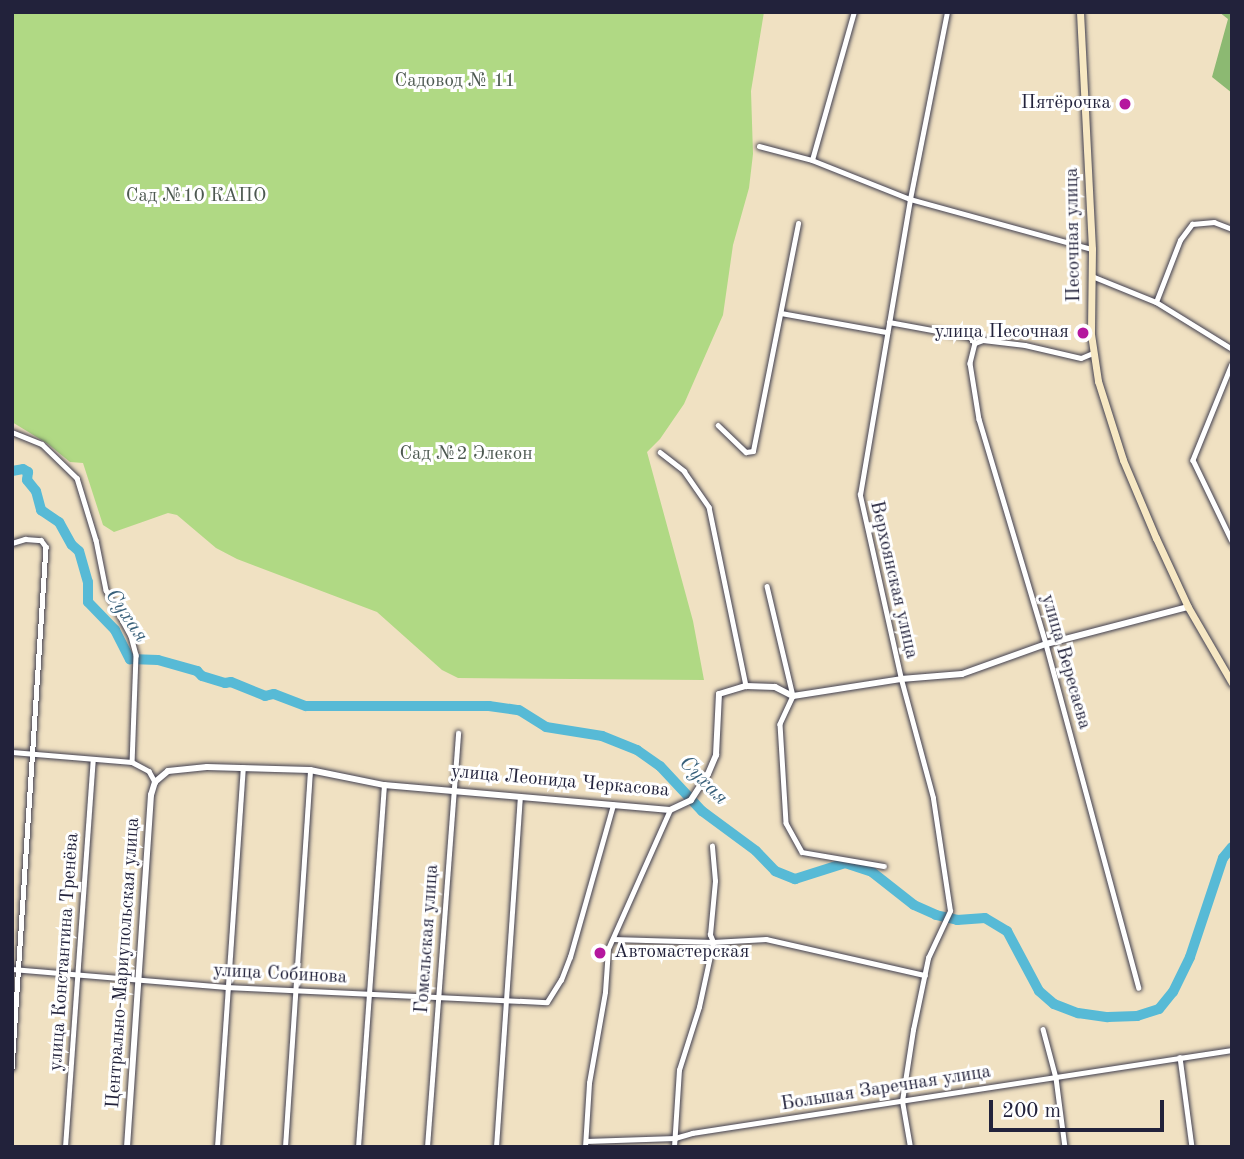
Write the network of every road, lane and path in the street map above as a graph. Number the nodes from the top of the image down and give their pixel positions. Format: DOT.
graph roads {
  1 [pos="854,12"];
  2 [pos="947,12"];
  3 [pos="1080,12"];
  4 [pos="760,146"];
  5 [pos="812,160"];
  6 [pos="910,199"];
  7 [pos="798,223"];
  8 [pos="1232,229"];
  9 [pos="1092,249"];
  10 [pos="1091,276"];
  11 [pos="1156,302"];
  12 [pos="781,313"];
  13 [pos="889,322"];
  14 [pos="887,332"];
  15 [pos="975,343"];
  16 [pos="1232,349"];
  17 [pos="1093,353"];
  18 [pos="1232,364"];
  19 [pos="718,425"];
  20 [pos="12,432"];
  21 [pos="660,452"];
  22 [pos="1232,541"];
  23 [pos="12,543"];
  24 [pos="767,586"];
  25 [pos="1188,607"];
  26 [pos="1046,644"];
  27 [pos="901,679"];
  28 [pos="1232,683"];
  29 [pos="746,686"];
  30 [pos="793,696"];
  31 [pos="458,733"];
  32 [pos="12,752"];
  33 [pos="33,752"];
  34 [pos="93,760"];
  35 [pos="132,762"];
  36 [pos="243,767"];
  37 [pos="310,770"];
  38 [pos="155,782"];
  39 [pos="384,785"];
  40 [pos="453,789"];
  41 [pos="520,796"];
  42 [pos="613,805"];
  43 [pos="670,810"];
  44 [pos="712,846"];
  45 [pos="884,866"];
  46 [pos="613,939"];
  47 [pos="713,942"];
  48 [pos="15,969"];
  49 [pos="78,974"];
  50 [pos="925,975"];
  51 [pos="139,979"];
  52 [pos="226,987"];
  53 [pos="1139,988"];
  54 [pos="296,991"];
  55 [pos="369,995"];
  56 [pos="438,999"];
  57 [pos="505,1002"];
  58 [pos="1043,1029"];
  59 [pos="1232,1050"];
  60 [pos="1180,1057"];
  61 [pos="12,1068"];
  62 [pos="1056,1078"];
  63 [pos="902,1101"];
  64 [pos="674,1138"];
  65 [pos="585,1144"];
  66 [pos="65,1147"];
  67 [pos="127,1147"];
  68 [pos="217,1147"];
  69 [pos="285,1147"];
  70 [pos="358,1147"];
  71 [pos="427,1147"];
  72 [pos="496,1147"];
  73 [pos="674,1147"];
  74 [pos="910,1147"];
  75 [pos="1065,1147"];
  76 [pos="1192,1147"];
  1 -- 5 [label="street"];
  2 -- 6 [label="street, Верхоянская улица"];
  3 -- 9 [label="main road, Песочная улица"];
  4 -- 5 [label="street"];
  5 -- 6 [label="street"];
  6 -- 9 [label="street"];
  6 -- 13 [label="street, Верхоянская улица"];
  7 -- 12 [label="street"];
  8 -- 11 [label="street"];
  9 -- 10 [label="main road, Песочная улица"];
  10 -- 11 [label="street"];
  10 -- 17 [label="main road, Песочная улица"];
  11 -- 16 [label="street"];
  12 -- 14 [label="street"];
  12 -- 19 [label="street"];
  13 -- 14 [label="street, Верхоянская улица"];
  13 -- 15 [label="street"];
  14 -- 27 [label="street, Верхоянская улица"];
  15 -- 17 [label="street"];
  15 -- 26 [label="street, улица Вересаева"];
  17 -- 25 [label="main road, Песочная улица"];
  18 -- 22 [label="street"];
  20 -- 35 [label="street"];
  21 -- 29 [label="street"];
  23 -- 33 [label="street"];
  24 -- 30 [label="street"];
  25 -- 26 [label="street"];
  25 -- 28 [label="main road, Песочная улица"];
  26 -- 27 [label="street"];
  26 -- 53 [label="street, улица Вересаева"];
  27 -- 30 [label="street"];
  27 -- 50 [label="street, Верхоянская улица"];
  29 -- 30 [label="street"];
  29 -- 43 [label="street, улица Леонида Черкасова"];
  30 -- 45 [label="street"];
  31 -- 40 [label="street, Гомельская улица"];
  32 -- 33 [label="street"];
  33 -- 34 [label="street"];
  33 -- 48 [label="street"];
  34 -- 35 [label="street"];
  34 -- 49 [label="street, улица Константина Тренёва"];
  35 -- 38 [label="street"];
  36 -- 37 [label="street, улица Леонида Черкасова"];
  36 -- 38 [label="street, улица Леонида Черкасова"];
  36 -- 52 [label="street"];
  37 -- 39 [label="street, улица Леонида Черкасова"];
  37 -- 54 [label="street"];
  38 -- 51 [label="street, Центрально-Мариупольская улица"];
  39 -- 40 [label="street, улица Леонида Черкасова"];
  39 -- 55 [label="street"];
  40 -- 41 [label="street, улица Леонида Черкасова"];
  40 -- 56 [label="street, Гомельская улица"];
  41 -- 42 [label="street, улица Леонида Черкасова"];
  41 -- 57 [label="street"];
  42 -- 43 [label="street, улица Леонида Черкасова"];
  42 -- 57 [label="street, улица Собинова"];
  43 -- 46 [label="street"];
  44 -- 47 [label="street"];
  46 -- 47 [label="street"];
  46 -- 65 [label="street"];
  47 -- 50 [label="street"];
  47 -- 64 [label="street"];
  48 -- 49 [label="street, улица Собинова"];
  48 -- 61 [label="street"];
  49 -- 51 [label="street, улица Собинова"];
  49 -- 66 [label="street, улица Константина Тренёва"];
  50 -- 63 [label="street, Верхоянская улица"];
  51 -- 52 [label="street, улица Собинова"];
  51 -- 67 [label="street, Центрально-Мариупольская улица"];
  52 -- 54 [label="street, улица Собинова"];
  52 -- 68 [label="street"];
  54 -- 55 [label="street, улица Собинова"];
  54 -- 69 [label="street"];
  55 -- 56 [label="street, улица Собинова"];
  55 -- 70 [label="street"];
  56 -- 57 [label="street, улица Собинова"];
  56 -- 71 [label="street, Гомельская улица"];
  57 -- 72 [label="street"];
  58 -- 62 [label="street"];
  59 -- 60 [label="street, Большая Заречная улица"];
  60 -- 62 [label="street, Большая Заречная улица"];
  60 -- 76 [label="street"];
  62 -- 63 [label="street, Большая Заречная улица"];
  62 -- 75 [label="street"];
  63 -- 64 [label="street, Большая Заречная улица"];
  63 -- 74 [label="street, Верхоянская улица"];
  64 -- 65 [label="street, Большая Заречная улица"];
  64 -- 73 [label="street"];
}
